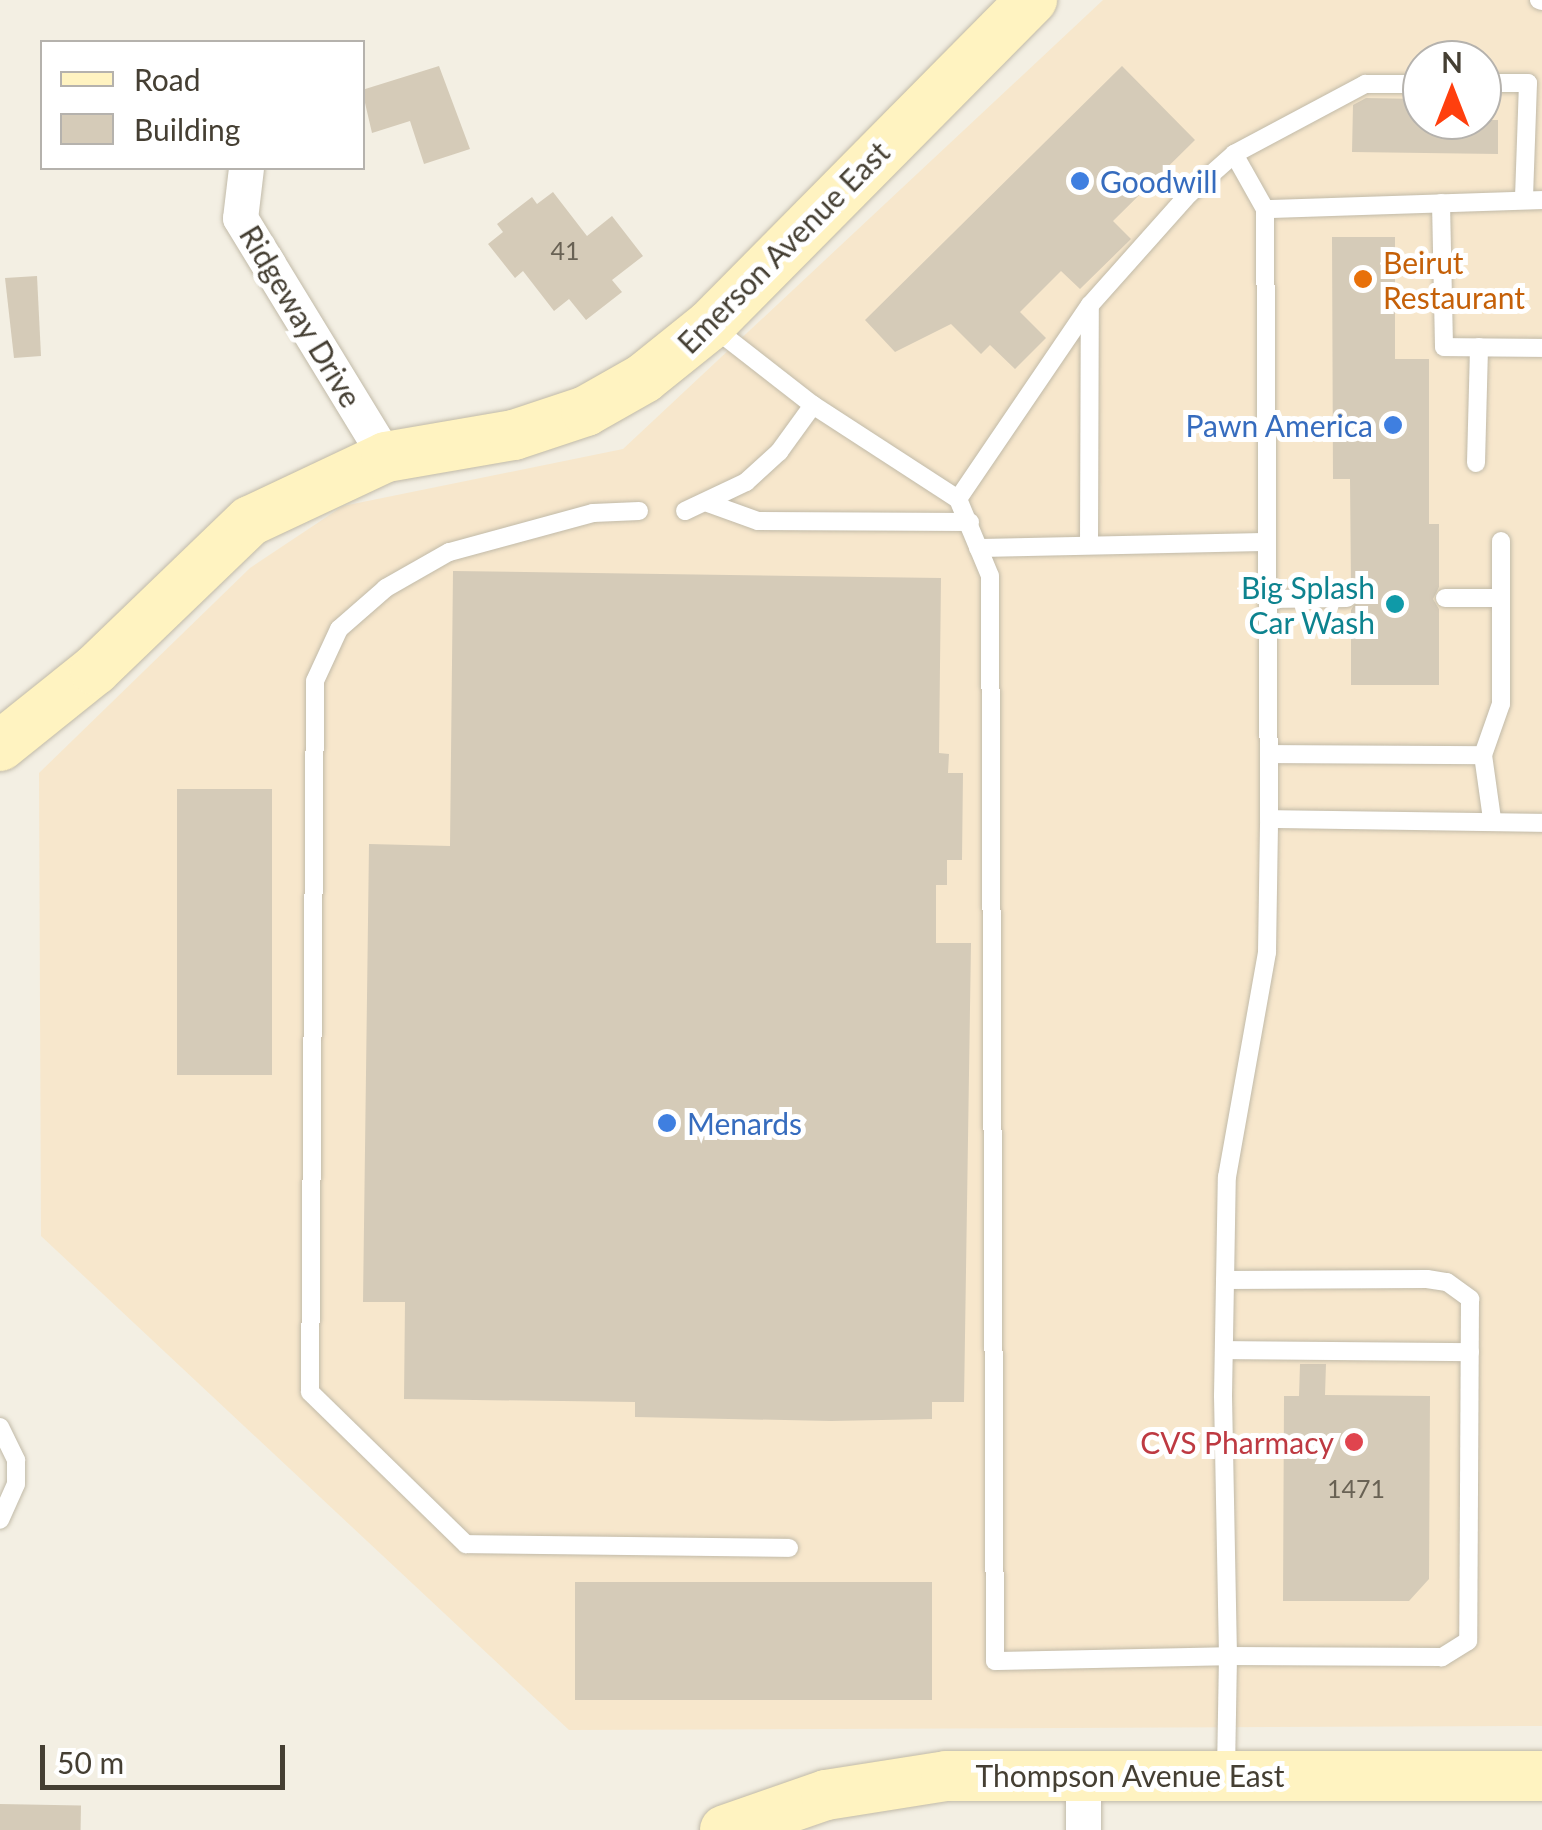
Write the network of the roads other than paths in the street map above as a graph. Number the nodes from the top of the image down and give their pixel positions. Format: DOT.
graph roads {
  1 [pos="1032,0"];
  2 [pos="1402,84"];
  3 [pos="1502,84"];
  4 [pos="1234,154"];
  5 [pos="246,170"];
  6 [pos="1533,200"];
  7 [pos="1441,203"];
  8 [pos="1265,209"];
  9 [pos="1090,305"];
  10 [pos="710,325"];
  11 [pos="1479,347"];
  12 [pos="1542,348"];
  13 [pos="812,405"];
  14 [pos="386,457"];
  15 [pos="1476,463"];
  16 [pos="958,499"];
  17 [pos="708,503"];
  18 [pos="639,511"];
  19 [pos="686,511"];
  20 [pos="970,522"];
  21 [pos="1501,541"];
  22 [pos="1266,542"];
  23 [pos="1088,546"];
  24 [pos="978,548"];
  25 [pos="1346,598"];
  26 [pos="1445,598"];
  27 [pos="1501,598"];
  28 [pos="1267,599"];
  29 [pos="0,746"];
  30 [pos="1268,754"];
  31 [pos="1483,755"];
  32 [pos="1269,819"];
  33 [pos="1492,820"];
  34 [pos="1542,823"];
  35 [pos="1225,1280"];
  36 [pos="1224,1350"];
  37 [pos="1470,1352"];
  38 [pos="0,1427"];
  39 [pos="0,1520"];
  40 [pos="789,1548"];
  41 [pos="1228,1656"];
  42 [pos="1084,1773"];
  43 [pos="1226,1774"];
  44 [pos="1542,1776"];
  45 [pos="725,1830"];
  46 [pos="1084,1830"];
  1 -- 10 [label="street, Emerson Avenue East"];
  2 -- 4 [label="lane"];
  3 -- 6 [label="lane"];
  4 -- 8 [label="lane"];
  4 -- 9 [label="lane"];
  5 -- 14 [label="street, Ridgeway Drive"];
  6 -- 7 [label="lane"];
  7 -- 8 [label="lane"];
  7 -- 11 [label="lane"];
  8 -- 22 [label="lane"];
  9 -- 16 [label="lane"];
  9 -- 23 [label="lane"];
  10 -- 13 [label="lane"];
  10 -- 14 [label="street, Emerson Avenue East"];
  11 -- 12 [label="lane"];
  11 -- 15 [label="lane"];
  13 -- 16 [label="lane"];
  13 -- 17 [label="lane"];
  14 -- 29 [label="street, Emerson Avenue East"];
  16 -- 20 [label="lane"];
  17 -- 19 [label="lane"];
  17 -- 20 [label="lane"];
  18 -- 40 [label="lane"];
  20 -- 24 [label="lane"];
  21 -- 27 [label="lane"];
  22 -- 23 [label="lane"];
  22 -- 28 [label="lane"];
  23 -- 24 [label="lane"];
  24 -- 41 [label="lane"];
  25 -- 28 [label="lane"];
  26 -- 27 [label="lane"];
  27 -- 31 [label="lane"];
  28 -- 30 [label="lane"];
  30 -- 31 [label="lane"];
  30 -- 32 [label="lane"];
  31 -- 33 [label="lane"];
  32 -- 33 [label="lane"];
  32 -- 35 [label="lane"];
  33 -- 34 [label="lane"];
  35 -- 36 [label="lane"];
  35 -- 37 [label="lane"];
  36 -- 37 [label="lane"];
  36 -- 41 [label="lane"];
  37 -- 41 [label="lane"];
  38 -- 39 [label="lane"];
  41 -- 43 [label="lane"];
  42 -- 43 [label="street, Thompson Avenue East"];
  42 -- 45 [label="street, Thompson Avenue East"];
  42 -- 46 [label="street"];
  43 -- 44 [label="street, Thompson Avenue East"];
}
